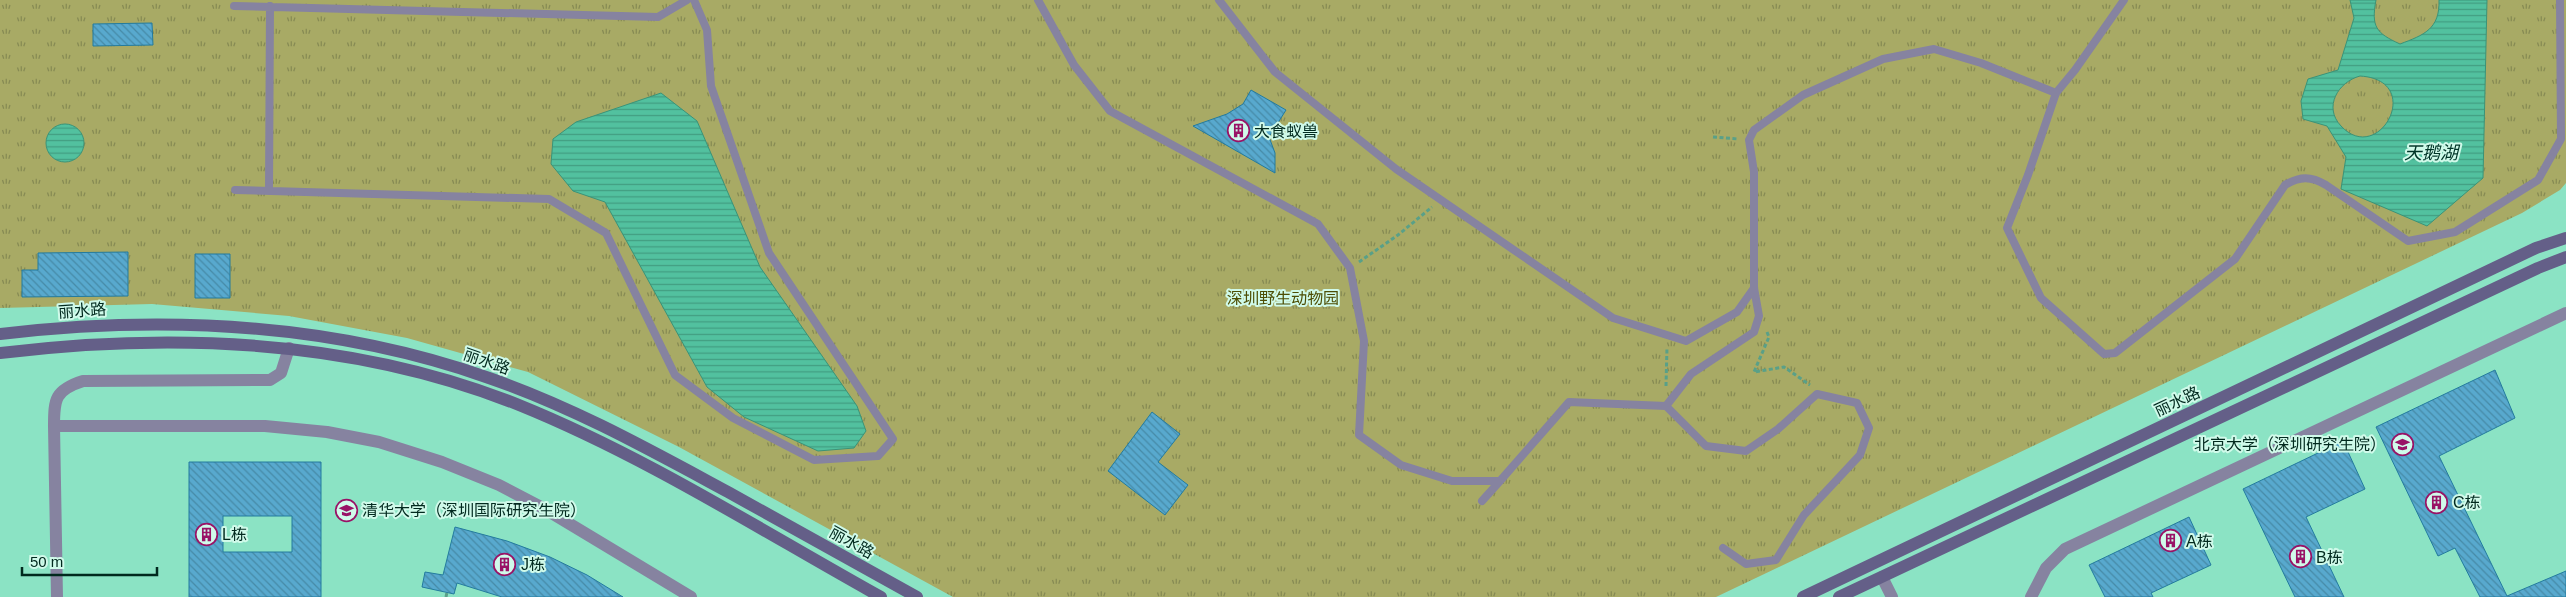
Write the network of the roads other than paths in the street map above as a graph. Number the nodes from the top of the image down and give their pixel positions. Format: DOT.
graph roads {
  1 [pos="687,0"];
  2 [pos="694,0"];
  3 [pos="1038,0"];
  4 [pos="1219,0"];
  5 [pos="2124,0"];
  6 [pos="2560,0"];
  7 [pos="234,6"];
  8 [pos="270,6"];
  9 [pos="2056,93"];
  10 [pos="235,190"];
  11 [pos="269,191"];
  12 [pos="2566,238"];
  13 [pos="2566,257"];
  14 [pos="1754,288"];
  15 [pos="2566,314"];
  16 [pos="0,334"];
  17 [pos="289,348"];
  18 [pos="0,353"];
  19 [pos="1666,406"];
  20 [pos="54,426"];
  21 [pos="1500,482"];
  22 [pos="1482,501"];
  23 [pos="1723,548"];
  24 [pos="1882,577"];
  25 [pos="57,597"];
  26 [pos="690,597"];
  27 [pos="881,597"];
  28 [pos="917,597"];
  29 [pos="1803,597"];
  30 [pos="1839,597"];
  31 [pos="1892,597"];
  32 [pos="2031,597"];
  1 -- 8 [label="lane"];
  2 -- 11 [label="lane"];
  3 -- 21 [label="lane"];
  4 -- 14 [label="lane"];
  5 -- 9 [label="lane"];
  6 -- 9 [label="lane"];
  7 -- 8 [label="lane"];
  8 -- 11 [label="lane"];
  9 -- 14 [label="lane"];
  10 -- 11 [label="lane"];
  12 -- 29 [label="main road, 丽水路"];
  13 -- 24 [label="main road, 丽水路"];
  14 -- 19 [label="lane"];
  15 -- 32 [label="street"];
  16 -- 28 [label="main road, 丽水路"];
  17 -- 18 [label="main road, 丽水路"];
  17 -- 20 [label="street"];
  17 -- 27 [label="main road, 丽水路"];
  19 -- 21 [label="lane"];
  19 -- 23 [label="lane"];
  20 -- 25 [label="street"];
  20 -- 26 [label="street"];
  21 -- 22 [label="lane"];
  24 -- 30 [label="main road, 丽水路"];
  24 -- 31 [label="street"];
}
